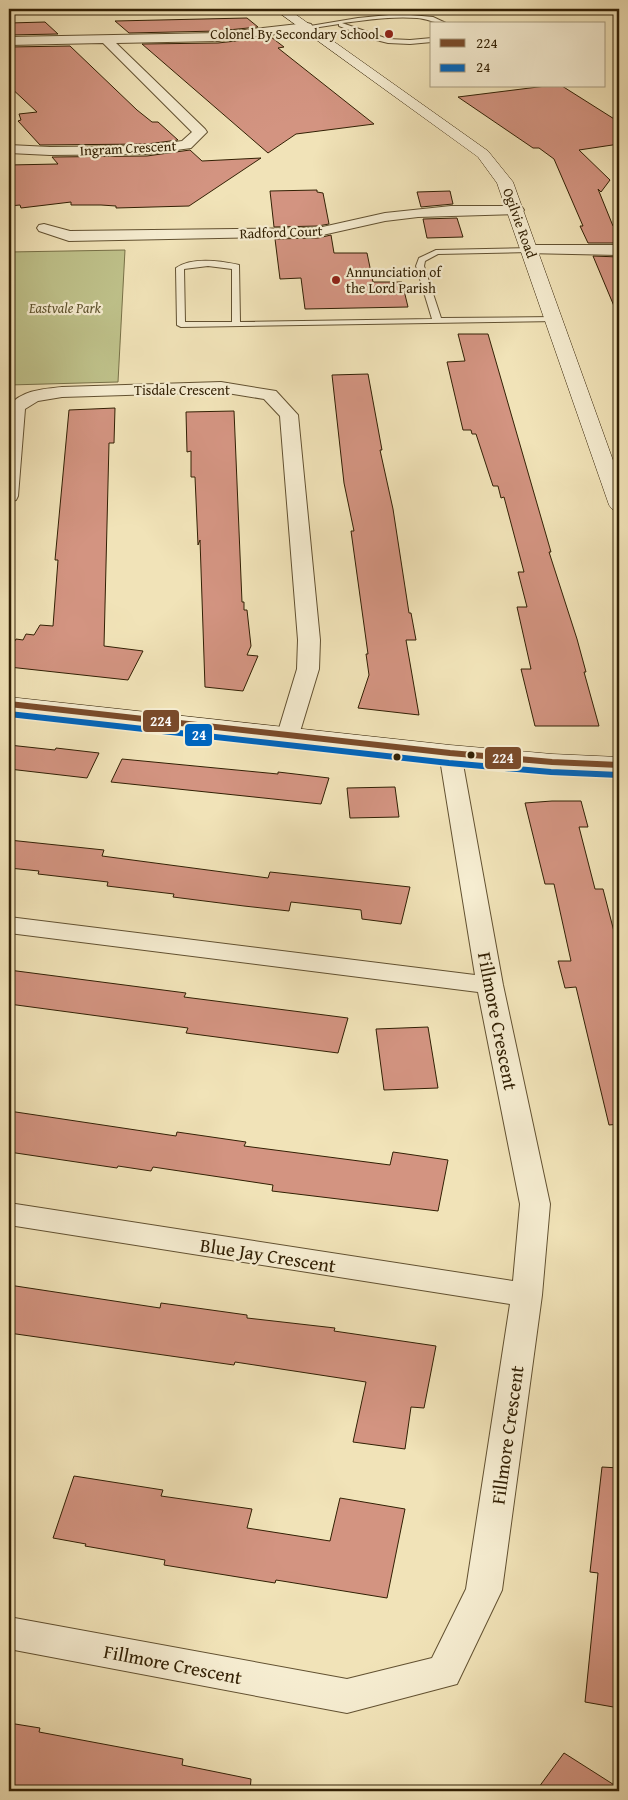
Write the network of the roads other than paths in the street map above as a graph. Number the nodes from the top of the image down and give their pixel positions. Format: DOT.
graph roads {
  1 [pos="280,9"];
  2 [pos="441,22"];
  3 [pos="329,24"];
  4 [pos="307,27"];
  5 [pos="106,40"];
  6 [pos="430,40"];
  7 [pos="9,41"];
  8 [pos="9,149"];
  9 [pos="517,210"];
  10 [pos="44,228"];
  11 [pos="530,250"];
  12 [pos="619,250"];
  13 [pos="555,319"];
  14 [pos="437,320"];
  15 [pos="236,324"];
  16 [pos="9,496"];
  17 [pos="619,505"];
  18 [pos="9,704"];
  19 [pos="288,735"];
  20 [pos="450,753"];
  21 [pos="619,765"];
  22 [pos="9,925"];
  23 [pos="490,984"];
  24 [pos="9,1214"];
  25 [pos="527,1295"];
  26 [pos="9,1633"];
  1 -- 4 [label="street, Ogilvie Road"];
  2 -- 3 [label="lane"];
  3 -- 4 [label="lane"];
  3 -- 6 [label="lane"];
  4 -- 5 [label="street"];
  4 -- 9 [label="street, Ogilvie Road"];
  5 -- 7 [label="street"];
  5 -- 8 [label="street, Ingram Crescent"];
  9 -- 10 [label="street, Radford Court"];
  9 -- 11 [label="street, Ogilvie Road"];
  11 -- 12 [label="street"];
  11 -- 13 [label="street, Ogilvie Road"];
  11 -- 14 [label="lane"];
  13 -- 14 [label="lane"];
  13 -- 17 [label="street, Ogilvie Road"];
  14 -- 15 [label="lane"];
  15 -- 15 [label="lane"];
  16 -- 19 [label="street, Tisdale Crescent"];
  18 -- 19 [label="street"];
  19 -- 20 [label="street"];
  20 -- 21 [label="street"];
  20 -- 23 [label="street, Fillmore Crescent"];
  22 -- 23 [label="street"];
  23 -- 25 [label="street, Fillmore Crescent"];
  24 -- 25 [label="street, Blue Jay Crescent"];
  25 -- 26 [label="street, Fillmore Crescent"];
}
